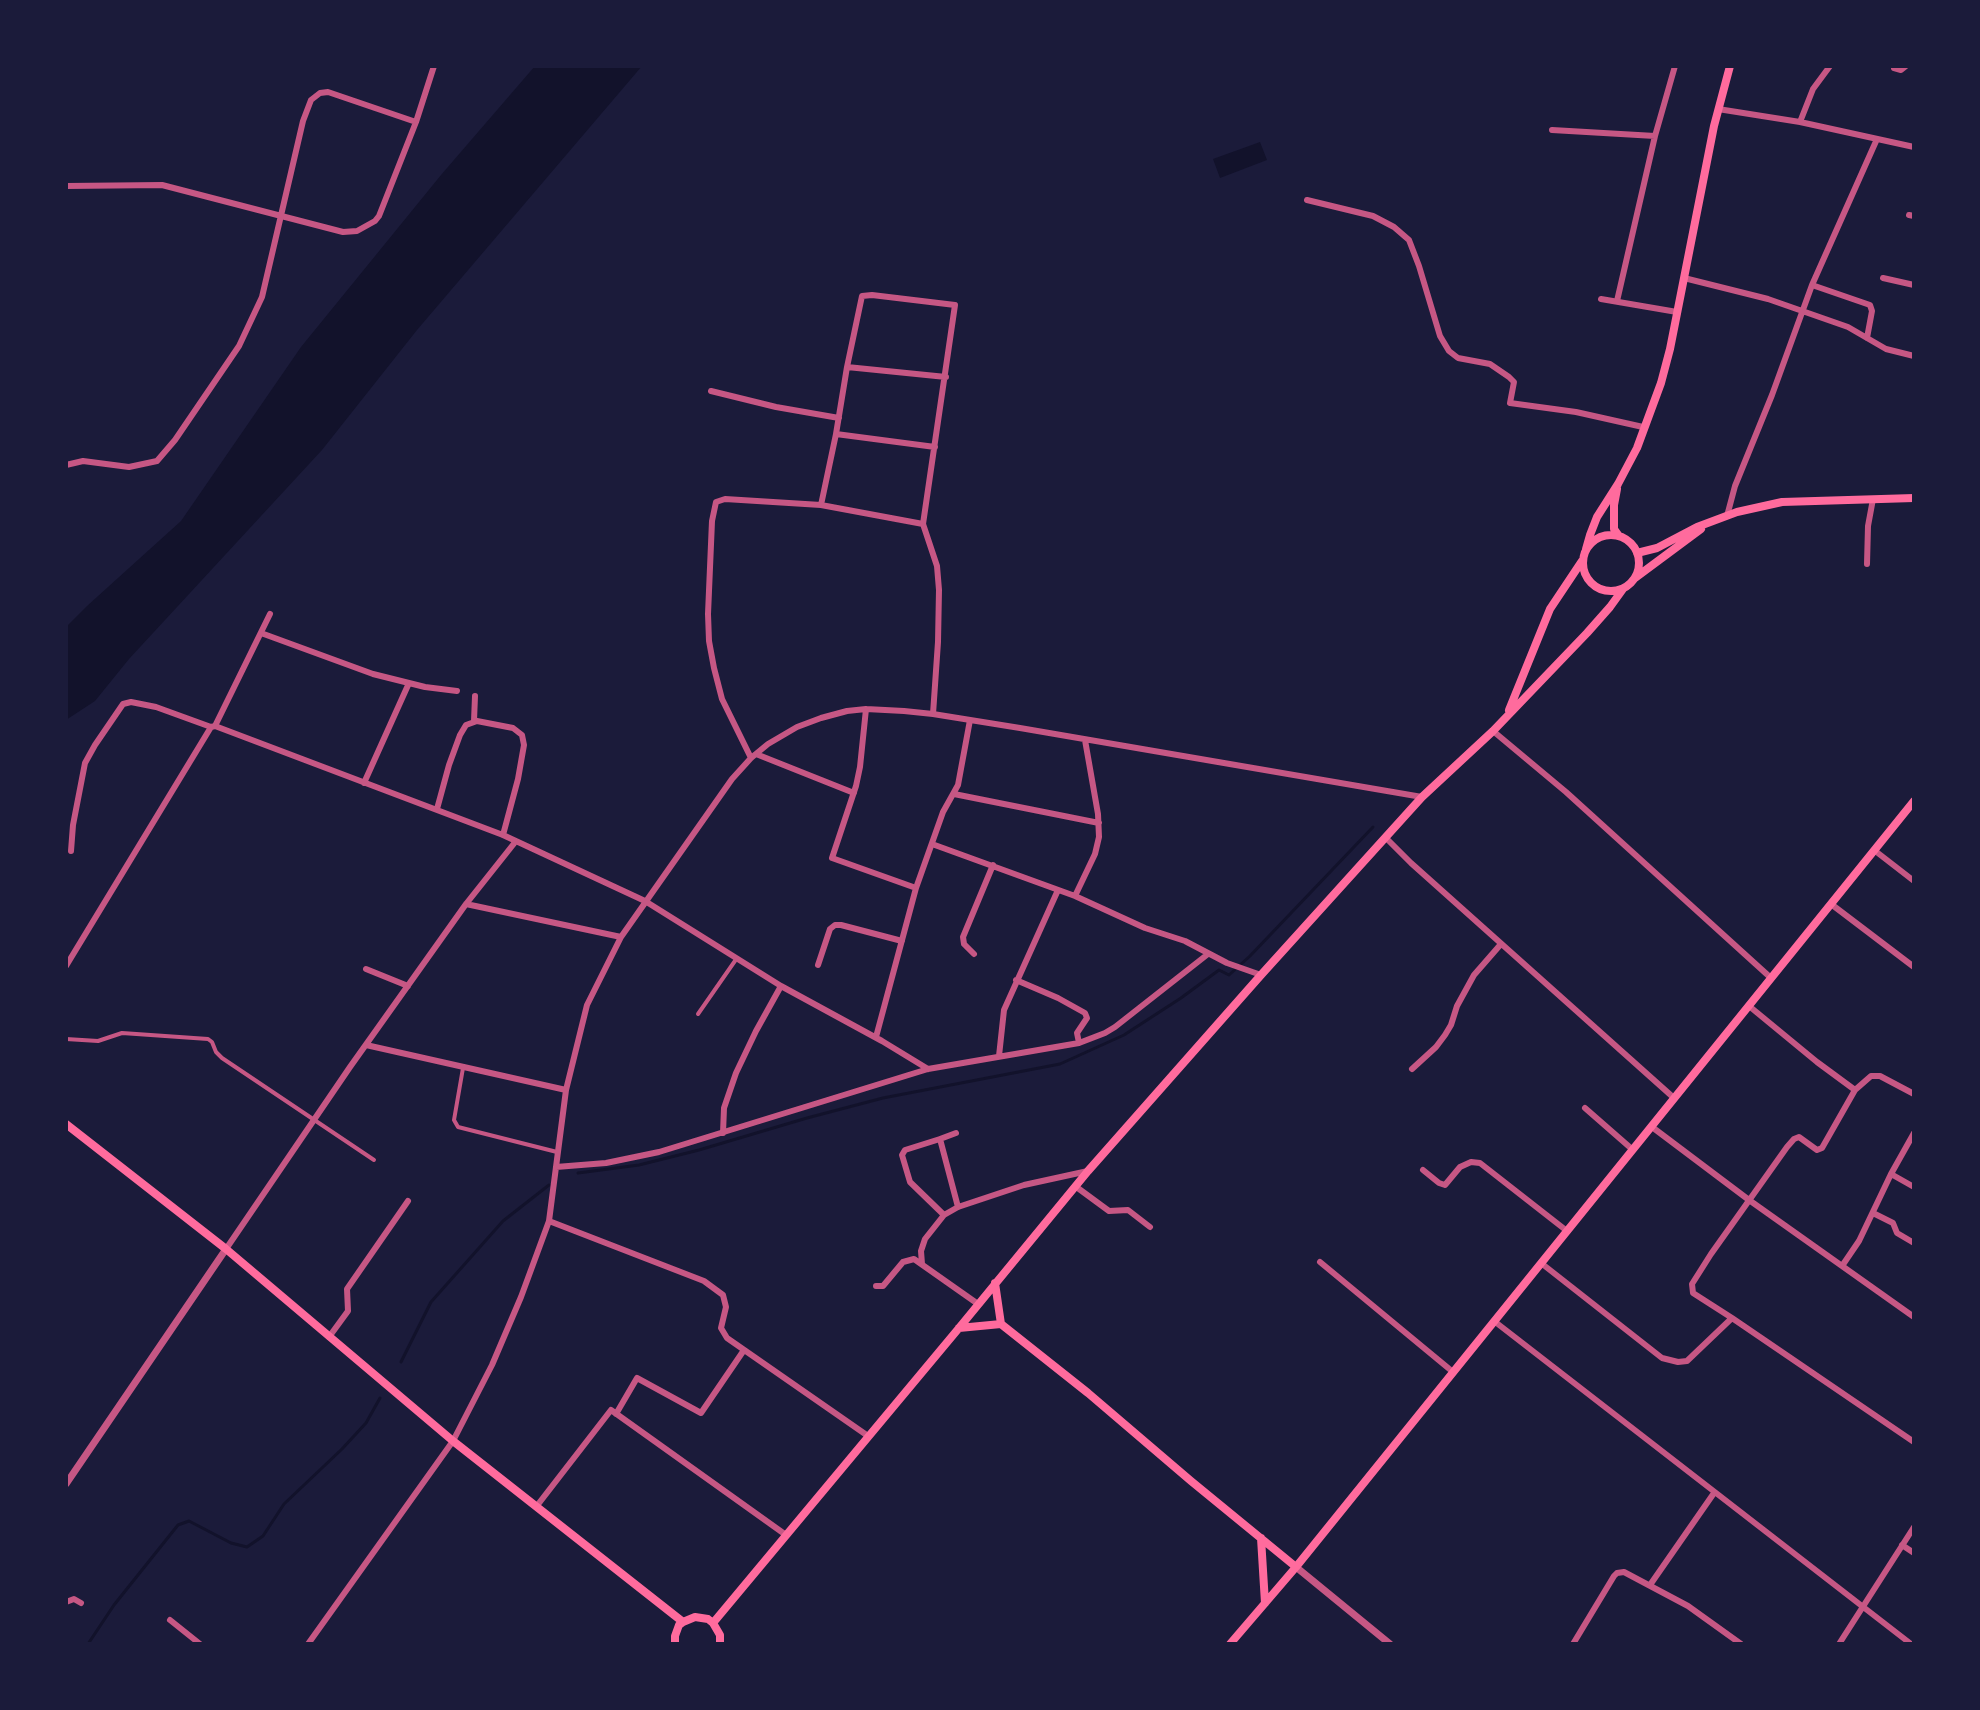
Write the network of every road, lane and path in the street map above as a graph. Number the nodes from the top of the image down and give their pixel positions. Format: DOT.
graph roads {
  1 [pos="434,66"];
  2 [pos="1675,66"];
  3 [pos="1730,66"];
  4 [pos="1830,66"];
  5 [pos="1906,66"];
  6 [pos="1894,68"];
  7 [pos="1718,109"];
  8 [pos="416,122"];
  9 [pos="1800,122"];
  10 [pos="1552,130"];
  11 [pos="1655,136"];
  12 [pos="1877,139"];
  13 [pos="1914,147"];
  14 [pos="66,186"];
  15 [pos="1307,200"];
  16 [pos="282,216"];
  17 [pos="1684,278"];
  18 [pos="1883,278"];
  19 [pos="1812,285"];
  20 [pos="1914,285"];
  21 [pos="1601,299"];
  22 [pos="1617,301"];
  23 [pos="1802,311"];
  24 [pos="1677,312"];
  25 [pos="1867,338"];
  26 [pos="1914,356"];
  27 [pos="847,367"];
  28 [pos="946,377"];
  29 [pos="711,391"];
  30 [pos="839,418"];
  31 [pos="1643,427"];
  32 [pos="836,434"];
  33 [pos="935,447"];
  34 [pos="66,465"];
  35 [pos="1618,484"];
  36 [pos="1914,498"];
  37 [pos="1873,499"];
  38 [pos="821,505"];
  39 [pos="1727,516"];
  40 [pos="1711,522"];
  41 [pos="923,524"];
  42 [pos="1619,536"];
  43 [pos="1586,549"];
  44 [pos="1637,553"];
  45 [pos="1582,561"];
  46 [pos="1867,564"];
  47 [pos="1635,578"];
  48 [pos="1623,589"];
  49 [pos="270,614"];
  50 [pos="261,633"];
  51 [pos="409,683"];
  52 [pos="457,691"];
  53 [pos="475,696"];
  54 [pos="866,709"];
  55 [pos="933,714"];
  56 [pos="1507,714"];
  57 [pos="970,720"];
  58 [pos="474,721"];
  59 [pos="213,727"];
  60 [pos="1493,731"];
  61 [pos="1085,740"];
  62 [pos="753,756"];
  63 [pos="364,783"];
  64 [pos="854,793"];
  65 [pos="954,794"];
  66 [pos="1422,797"];
  67 [pos="1914,801"];
  68 [pos="437,809"];
  69 [pos="1099,823"];
  70 [pos="503,835"];
  71 [pos="1386,838"];
  72 [pos="516,841"];
  73 [pos="932,844"];
  74 [pos="1874,850"];
  75 [pos="71,851"];
  76 [pos="993,865"];
  77 [pos="1914,881"];
  78 [pos="916,888"];
  79 [pos="1058,890"];
  80 [pos="1075,896"];
  81 [pos="645,901"];
  82 [pos="466,904"];
  83 [pos="1831,904"];
  84 [pos="621,937"];
  85 [pos="902,941"];
  86 [pos="1501,944"];
  87 [pos="974,954"];
  88 [pos="1208,954"];
  89 [pos="737,958"];
  90 [pos="818,965"];
  91 [pos="66,966"];
  92 [pos="1914,967"];
  93 [pos="366,969"];
  94 [pos="1261,975"];
  95 [pos="1771,978"];
  96 [pos="1016,980"];
  97 [pos="408,986"];
  98 [pos="781,986"];
  99 [pos="1749,1006"];
  100 [pos="698,1014"];
  101 [pos="876,1037"];
  102 [pos="66,1039"];
  103 [pos="1079,1043"];
  104 [pos="366,1045"];
  105 [pos="999,1056"];
  106 [pos="464,1066"];
  107 [pos="928,1069"];
  108 [pos="1412,1069"];
  109 [pos="566,1090"];
  110 [pos="1855,1090"];
  111 [pos="1914,1094"];
  112 [pos="1674,1098"];
  113 [pos="1585,1108"];
  114 [pos="313,1121"];
  115 [pos="66,1124"];
  116 [pos="1652,1127"];
  117 [pos="723,1133"];
  118 [pos="956,1133"];
  119 [pos="1914,1133"];
  120 [pos="940,1139"];
  121 [pos="1633,1150"];
  122 [pos="558,1153"];
  123 [pos="374,1160"];
  124 [pos="556,1167"];
  125 [pos="1423,1170"];
  126 [pos="1088,1171"];
  127 [pos="1891,1174"];
  128 [pos="1075,1186"];
  129 [pos="1914,1187"];
  130 [pos="1749,1200"];
  131 [pos="408,1201"];
  132 [pos="958,1207"];
  133 [pos="1873,1213"];
  134 [pos="944,1215"];
  135 [pos="549,1221"];
  136 [pos="1150,1227"];
  137 [pos="1567,1231"];
  138 [pos="1914,1243"];
  139 [pos="226,1249"];
  140 [pos="1320,1262"];
  141 [pos="1541,1263"];
  142 [pos="922,1264"];
  143 [pos="1842,1266"];
  144 [pos="995,1283"];
  145 [pos="876,1286"];
  146 [pos="978,1304"];
  147 [pos="1914,1317"];
  148 [pos="1732,1318"];
  149 [pos="1494,1321"];
  150 [pos="1001,1324"];
  151 [pos="959,1328"];
  152 [pos="329,1337"];
  153 [pos="744,1350"];
  154 [pos="1453,1372"];
  155 [pos="616,1414"];
  156 [pos="868,1436"];
  157 [pos="453,1441"];
  158 [pos="1914,1442"];
  159 [pos="66,1484"];
  160 [pos="1714,1493"];
  161 [pos="536,1507"];
  162 [pos="1914,1527"];
  163 [pos="786,1535"];
  164 [pos="1261,1538"];
  165 [pos="1902,1545"];
  166 [pos="1914,1553"];
  167 [pos="1296,1567"];
  168 [pos="1650,1585"];
  169 [pos="66,1602"];
  170 [pos="81,1603"];
  171 [pos="1265,1603"];
  172 [pos="1863,1608"];
  173 [pos="170,1620"];
  174 [pos="683,1622"];
  175 [pos="713,1623"];
  176 [pos="200,1644"];
  177 [pos="308,1644"];
  178 [pos="675,1644"];
  179 [pos="720,1644"];
  180 [pos="1230,1644"];
  181 [pos="1390,1644"];
  182 [pos="1573,1644"];
  183 [pos="1741,1644"];
  184 [pos="1839,1644"];
  185 [pos="1911,1644"];
  1 -- 8 [label="street"];
  2 -- 11 [label="street"];
  3 -- 7 [label="main road"];
  4 -- 9 [label="street"];
  5 -- 6 [label="street"];
  7 -- 9 [label="street"];
  7 -- 17 [label="main road"];
  8 -- 16 [label="street"];
  8 -- 16 [label="street"];
  9 -- 12 [label="street"];
  10 -- 11 [label="street"];
  11 -- 22 [label="street"];
  12 -- 13 [label="street"];
  12 -- 19 [label="street"];
  14 -- 16 [label="street"];
  15 -- 31 [label="street"];
  16 -- 34 [label="street"];
  17 -- 23 [label="street"];
  17 -- 24 [label="main road"];
  18 -- 20 [label="street"];
  19 -- 23 [label="street"];
  19 -- 25 [label="street"];
  21 -- 22 [label="street"];
  22 -- 24 [label="street"];
  23 -- 25 [label="street"];
  23 -- 39 [label="street"];
  24 -- 31 [label="main road"];
  25 -- 26 [label="street"];
  27 -- 28 [label="street"];
  27 -- 28 [label="street"];
  27 -- 30 [label="street"];
  28 -- 33 [label="street"];
  29 -- 30 [label="street"];
  30 -- 32 [label="street"];
  31 -- 35 [label="main road"];
  32 -- 33 [label="street"];
  32 -- 38 [label="street"];
  33 -- 41 [label="street"];
  35 -- 42 [label="main road"];
  35 -- 43 [label="main road"];
  36 -- 37 [label="main road"];
  37 -- 39 [label="main road"];
  37 -- 46 [label="street"];
  38 -- 41 [label="street"];
  38 -- 62 [label="street"];
  39 -- 40 [label="main road"];
  40 -- 44 [label="main road"];
  40 -- 47 [label="main road"];
  41 -- 55 [label="street"];
  42 -- 43 [label="main road"];
  42 -- 44 [label="main road"];
  43 -- 45 [label="main road"];
  44 -- 47 [label="main road"];
  45 -- 48 [label="main road"];
  45 -- 56 [label="main road"];
  47 -- 48 [label="main road"];
  48 -- 56 [label="main road"];
  49 -- 50 [label="street"];
  50 -- 51 [label="street"];
  50 -- 59 [label="street"];
  51 -- 52 [label="street"];
  51 -- 63 [label="street"];
  53 -- 58 [label="street"];
  54 -- 55 [label="street"];
  54 -- 62 [label="street"];
  54 -- 64 [label="street"];
  55 -- 57 [label="street"];
  56 -- 60 [label="main road"];
  57 -- 61 [label="street"];
  57 -- 65 [label="street"];
  58 -- 68 [label="street"];
  58 -- 70 [label="street"];
  59 -- 63 [label="street"];
  59 -- 75 [label="street"];
  59 -- 91 [label="street"];
  60 -- 66 [label="main road"];
  60 -- 95 [label="street"];
  61 -- 66 [label="street"];
  61 -- 69 [label="street"];
  62 -- 64 [label="street"];
  62 -- 81 [label="street"];
  63 -- 68 [label="street"];
  64 -- 78 [label="street"];
  65 -- 69 [label="street"];
  65 -- 73 [label="street"];
  66 -- 71 [label="main road"];
  67 -- 74 [label="main road"];
  68 -- 70 [label="street"];
  69 -- 80 [label="street"];
  70 -- 72 [label="street"];
  71 -- 86 [label="street"];
  71 -- 94 [label="main road"];
  72 -- 81 [label="street"];
  72 -- 82 [label="street"];
  73 -- 76 [label="street"];
  73 -- 78 [label="street"];
  74 -- 77 [label="street"];
  74 -- 83 [label="main road"];
  76 -- 79 [label="street"];
  76 -- 87 [label="street"];
  78 -- 85 [label="street"];
  79 -- 80 [label="street"];
  79 -- 96 [label="street"];
  80 -- 88 [label="street"];
  81 -- 84 [label="street"];
  81 -- 89 [label="street"];
  82 -- 84 [label="street"];
  82 -- 97 [label="street"];
  83 -- 92 [label="street"];
  83 -- 95 [label="main road"];
  84 -- 109 [label="street"];
  85 -- 90 [label="street"];
  85 -- 101 [label="street"];
  86 -- 108 [label="street"];
  86 -- 112 [label="street"];
  88 -- 94 [label="street"];
  88 -- 103 [label="street"];
  89 -- 98 [label="street"];
  89 -- 100 [label="street"];
  93 -- 97 [label="street"];
  94 -- 126 [label="main road"];
  95 -- 99 [label="main road"];
  96 -- 103 [label="street"];
  96 -- 105 [label="street"];
  97 -- 104 [label="street"];
  98 -- 101 [label="street"];
  98 -- 117 [label="street"];
  99 -- 110 [label="street"];
  99 -- 112 [label="main road"];
  101 -- 107 [label="street"];
  102 -- 114 [label="street"];
  103 -- 105 [label="street"];
  104 -- 106 [label="street"];
  104 -- 114 [label="street"];
  105 -- 107 [label="street"];
  106 -- 109 [label="street"];
  106 -- 122 [label="street"];
  107 -- 117 [label="street"];
  109 -- 122 [label="street"];
  110 -- 111 [label="street"];
  110 -- 130 [label="street"];
  112 -- 116 [label="main road"];
  113 -- 121 [label="street"];
  114 -- 123 [label="street"];
  114 -- 139 [label="street"];
  115 -- 139 [label="main road"];
  116 -- 121 [label="main road"];
  116 -- 130 [label="street"];
  117 -- 124 [label="street"];
  118 -- 120 [label="street"];
  119 -- 127 [label="street"];
  120 -- 132 [label="street"];
  120 -- 134 [label="street"];
  121 -- 137 [label="main road"];
  122 -- 124 [label="street"];
  124 -- 135 [label="street"];
  125 -- 137 [label="street"];
  126 -- 128 [label="main road"];
  126 -- 132 [label="street"];
  127 -- 129 [label="street"];
  127 -- 133 [label="street"];
  128 -- 136 [label="street"];
  128 -- 144 [label="main road"];
  130 -- 143 [label="street"];
  130 -- 148 [label="street"];
  131 -- 152 [label="street"];
  132 -- 134 [label="street"];
  133 -- 138 [label="street"];
  133 -- 143 [label="street"];
  134 -- 142 [label="street"];
  135 -- 153 [label="street"];
  135 -- 157 [label="street"];
  137 -- 141 [label="main road"];
  139 -- 152 [label="main road"];
  139 -- 159 [label="street"];
  140 -- 154 [label="street"];
  141 -- 148 [label="street"];
  141 -- 149 [label="main road"];
  142 -- 145 [label="street"];
  142 -- 146 [label="street"];
  143 -- 147 [label="street"];
  144 -- 146 [label="main road"];
  144 -- 150 [label="main road"];
  146 -- 151 [label="main road"];
  148 -- 158 [label="street"];
  149 -- 154 [label="main road"];
  149 -- 160 [label="street"];
  150 -- 151 [label="main road"];
  150 -- 164 [label="main road"];
  151 -- 156 [label="main road"];
  152 -- 157 [label="main road"];
  153 -- 155 [label="street"];
  153 -- 156 [label="street"];
  154 -- 167 [label="main road"];
  155 -- 161 [label="street"];
  155 -- 163 [label="street"];
  156 -- 163 [label="main road"];
  157 -- 161 [label="main road"];
  157 -- 177 [label="street"];
  160 -- 168 [label="street"];
  160 -- 172 [label="street"];
  161 -- 174 [label="main road"];
  162 -- 165 [label="street"];
  163 -- 175 [label="main road"];
  164 -- 167 [label="main road"];
  164 -- 171 [label="main road"];
  165 -- 166 [label="street"];
  165 -- 172 [label="street"];
  167 -- 171 [label="main road"];
  167 -- 181 [label="street"];
  168 -- 182 [label="street"];
  168 -- 183 [label="street"];
  169 -- 170 [label="street"];
  171 -- 180 [label="main road"];
  172 -- 184 [label="street"];
  172 -- 185 [label="street"];
  173 -- 176 [label="street"];
  174 -- 175 [label="main road"];
  174 -- 178 [label="main road"];
  175 -- 179 [label="main road"];
}
